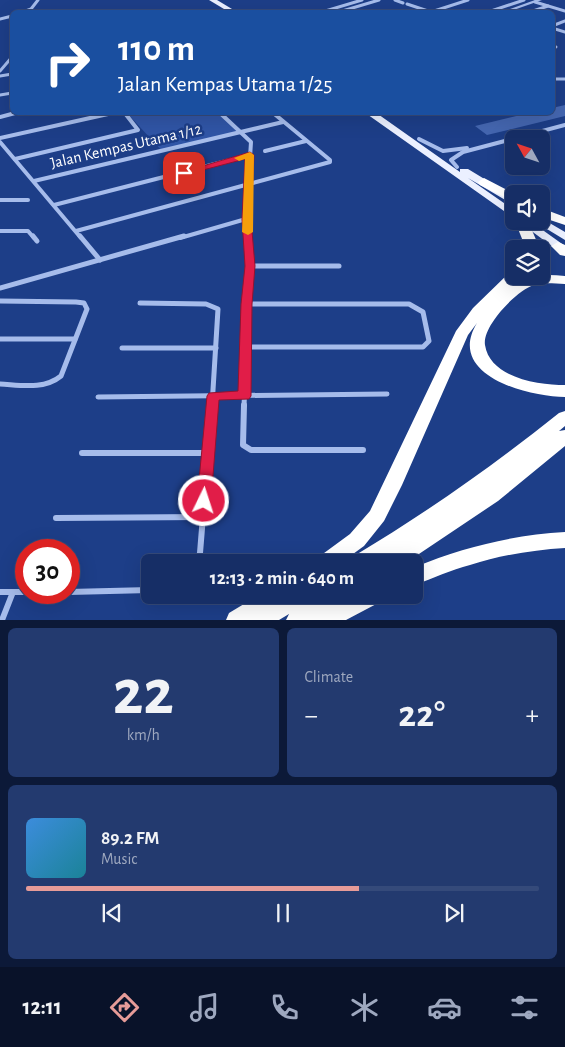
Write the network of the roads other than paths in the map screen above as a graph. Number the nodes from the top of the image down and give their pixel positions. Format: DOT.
graph roads {
  1 [pos="38,0"];
  2 [pos="204,0"];
  3 [pos="212,0"];
  4 [pos="362,0"];
  5 [pos="379,0"];
  6 [pos="395,0"];
  7 [pos="468,0"];
  8 [pos="514,0"];
  9 [pos="524,0"];
  10 [pos="519,2"];
  11 [pos="539,2"];
  12 [pos="549,3"];
  13 [pos="28,10"];
  14 [pos="218,10"];
  15 [pos="230,10"];
  16 [pos="329,10"];
  17 [pos="346,10"];
  18 [pos="425,10"];
  19 [pos="437,10"];
  20 [pos="494,10"];
  21 [pos="512,10"];
  22 [pos="520,10"];
  23 [pos="534,10"];
  24 [pos="565,11"];
  25 [pos="10,60"];
  26 [pos="0,72"];
  27 [pos="104,115"];
  28 [pos="126,115"];
  29 [pos="222,115"];
  30 [pos="275,115"];
  31 [pos="373,115"];
  32 [pos="374,115"];
  33 [pos="283,122"];
  34 [pos="565,125"];
  35 [pos="240,132"];
  36 [pos="419,139"];
  37 [pos="0,140"];
  38 [pos="306,141"];
  39 [pos="482,145"];
  40 [pos="265,151"];
  41 [pos="250,155"];
  42 [pos="15,159"];
  43 [pos="457,167"];
  44 [pos="34,182"];
  45 [pos="484,182"];
  46 [pos="248,184"];
  47 [pos="505,193"];
  48 [pos="505,196"];
  49 [pos="0,200"];
  50 [pos="28,200"];
  51 [pos="54,206"];
  52 [pos="505,209"];
  53 [pos="550,215"];
  54 [pos="246,219"];
  55 [pos="565,221"];
  56 [pos="0,230"];
  57 [pos="536,230"];
  58 [pos="549,230"];
  59 [pos="76,231"];
  60 [pos="37,241"];
  61 [pos="563,247"];
  62 [pos="100,260"];
  63 [pos="250,266"];
  64 [pos="339,266"];
  65 [pos="565,280"];
  66 [pos="505,285"];
  67 [pos="0,288"];
  68 [pos="0,301"];
  69 [pos="140,303"];
  70 [pos="247,304"];
  71 [pos="0,339"];
  72 [pos="75,339"];
  73 [pos="246,346"];
  74 [pos="122,348"];
  75 [pos="216,348"];
  76 [pos="0,384"];
  77 [pos="565,391"];
  78 [pos="387,394"];
  79 [pos="213,396"];
  80 [pos="245,396"];
  81 [pos="98,397"];
  82 [pos="565,418"];
  83 [pos="565,436"];
  84 [pos="363,450"];
  85 [pos="82,453"];
  86 [pos="207,453"];
  87 [pos="203,517"];
  88 [pos="56,518"];
  89 [pos="565,540"];
  90 [pos="200,554"];
  91 [pos="338,554"];
  92 [pos="375,554"];
  93 [pos="404,554"];
  94 [pos="423,573"];
  95 [pos="141,590"];
  96 [pos="0,592"];
  97 [pos="13,592"];
  98 [pos="80,592"];
  99 [pos="263,604"];
  100 [pos="288,604"];
  101 [pos="324,604"];
  102 [pos="356,604"];
  103 [pos="2,620"];
  104 [pos="237,620"];
  105 [pos="257,620"];
  106 [pos="297,620"];
  107 [pos="323,620"];
  1 -- 13 [label="street"];
  2 -- 14 [label="main road"];
  3 -- 15 [label="main road"];
  4 -- 16 [label="street"];
  5 -- 17 [label="street"];
  6 -- 18 [label="street"];
  7 -- 19 [label="street"];
  8 -- 10 [label="street"];
  9 -- 10 [label="street"];
  10 -- 20 [label="street"];
  11 -- 12 [label="street"];
  11 -- 21 [label="street"];
  11 -- 22 [label="street"];
  12 -- 23 [label="street"];
  12 -- 24 [label="street"];
  25 -- 26 [label="street"];
  27 -- 37 [label="street"];
  28 -- 42 [label="street"];
  29 -- 35 [label="street"];
  30 -- 33 [label="street"];
  31 -- 52 [label="main road"];
  32 -- 36 [label="main road"];
  33 -- 35 [label="street, Jalan Kempas Utama 1/12"];
  33 -- 38 [label="street"];
  34 -- 39 [label="street"];
  35 -- 41 [label="street"];
  35 -- 44 [label="street, Jalan Kempas Utama 1/12"];
  36 -- 39 [label="street"];
  36 -- 43 [label="main road"];
  37 -- 42 [label="street"];
  38 -- 40 [label="street"];
  38 -- 46 [label="street"];
  39 -- 43 [label="street"];
  41 -- 46 [label="street"];
  41 -- 51 [label="street"];
  42 -- 44 [label="street"];
  43 -- 45 [label="main road"];
  44 -- 51 [label="street"];
  45 -- 47 [label="highway"];
  45 -- 48 [label="main road"];
  46 -- 54 [label="street"];
  46 -- 59 [label="street"];
  49 -- 50 [label="street"];
  51 -- 59 [label="street"];
  53 -- 55 [label="highway"];
  54 -- 62 [label="street"];
  54 -- 63 [label="street"];
  56 -- 60 [label="street"];
  57 -- 61 [label="main road"];
  58 -- 61 [label="main road"];
  59 -- 62 [label="street"];
  62 -- 67 [label="street"];
  63 -- 64 [label="street"];
  63 -- 70 [label="street"];
  65 -- 77 [label="highway"];
  66 -- 91 [label="highway"];
  68 -- 72 [label="street"];
  69 -- 75 [label="street"];
  70 -- 73 [label="street"];
  70 -- 73 [label="street"];
  71 -- 72 [label="street"];
  72 -- 76 [label="street"];
  73 -- 80 [label="street"];
  74 -- 75 [label="street"];
  75 -- 79 [label="street"];
  78 -- 80 [label="street"];
  79 -- 80 [label="street"];
  79 -- 81 [label="street"];
  79 -- 86 [label="street"];
  80 -- 84 [label="street"];
  82 -- 92 [label="highway"];
  83 -- 93 [label="highway"];
  85 -- 86 [label="street"];
  86 -- 87 [label="street"];
  87 -- 88 [label="street"];
  87 -- 90 [label="street"];
  89 -- 94 [label="highway"];
  95 -- 98 [label="street"];
  96 -- 97 [label="street"];
  97 -- 103 [label="street"];
  99 -- 104 [label="highway"];
  100 -- 105 [label="highway"];
  101 -- 106 [label="highway"];
  102 -- 107 [label="highway"];
}
